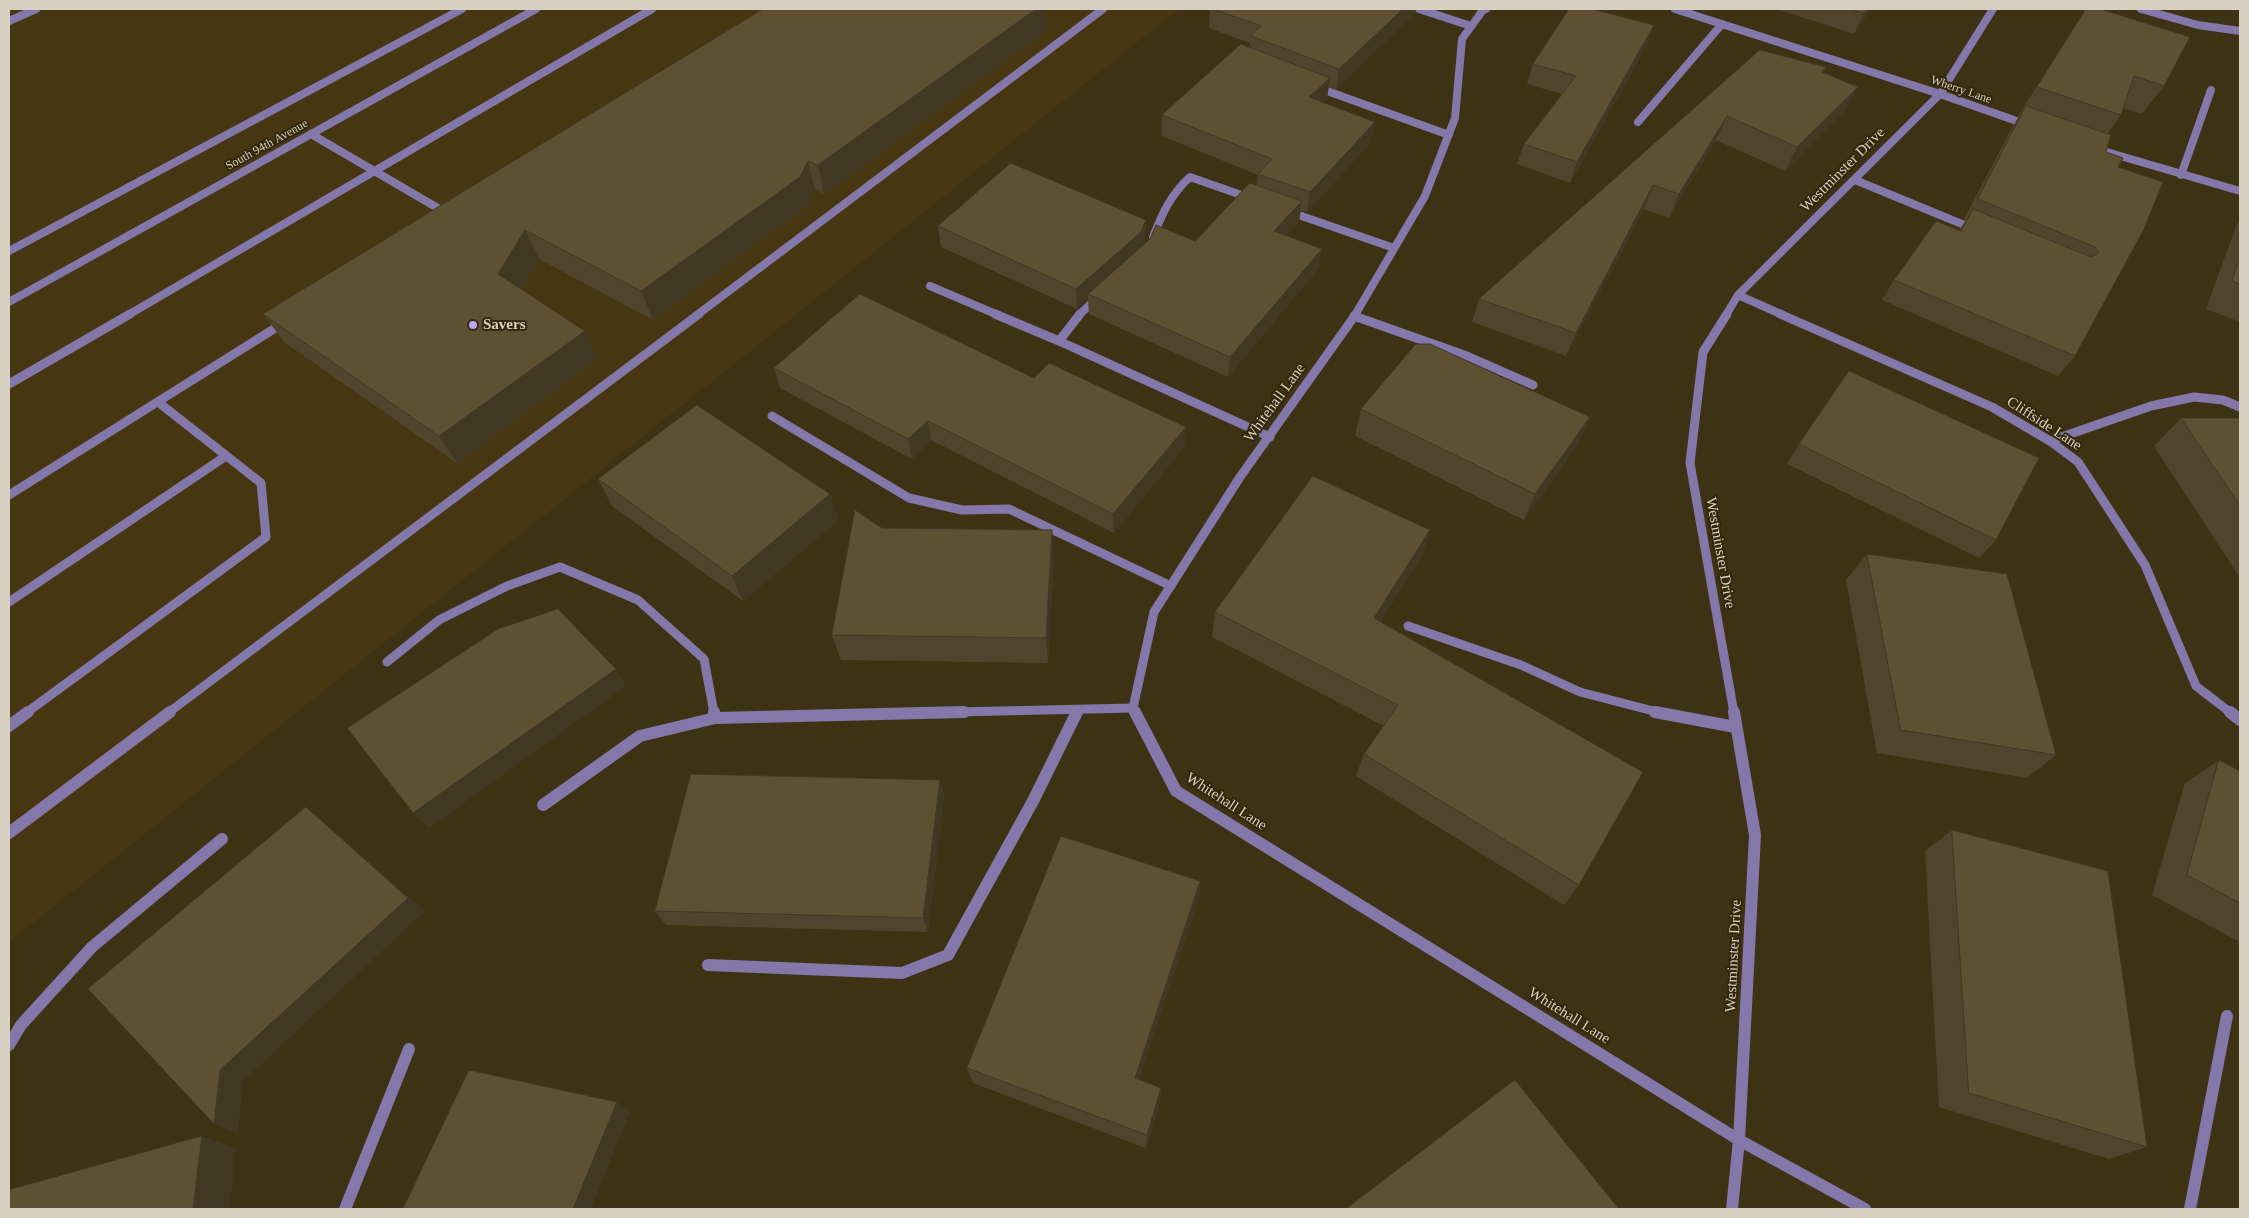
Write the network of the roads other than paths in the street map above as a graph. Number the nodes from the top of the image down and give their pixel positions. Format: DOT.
graph roads {
  1 [pos="36,9"];
  2 [pos="462,9"];
  3 [pos="536,9"];
  4 [pos="652,9"];
  5 [pos="1103,9"];
  6 [pos="1419,9"];
  7 [pos="1486,9"];
  8 [pos="1675,9"];
  9 [pos="1994,9"];
  10 [pos="2142,9"];
  11 [pos="9,21"];
  12 [pos="1722,24"];
  13 [pos="1472,26"];
  14 [pos="2240,31"];
  15 [pos="1311,85"];
  16 [pos="2211,90"];
  17 [pos="1940,94"];
  18 [pos="1638,122"];
  19 [pos="2039,129"];
  20 [pos="311,134"];
  21 [pos="1448,135"];
  22 [pos="2083,145"];
  23 [pos="373,171"];
  24 [pos="2182,175"];
  25 [pos="1855,180"];
  26 [pos="2240,192"];
  27 [pos="1255,200"];
  28 [pos="1283,210"];
  29 [pos="445,222"];
  30 [pos="1980,232"];
  31 [pos="1149,246"];
  32 [pos="1394,248"];
  33 [pos="9,251"];
  34 [pos="930,286"];
  35 [pos="1104,292"];
  36 [pos="1738,296"];
  37 [pos="9,302"];
  38 [pos="1354,316"];
  39 [pos="293,317"];
  40 [pos="1059,341"];
  41 [pos="9,384"];
  42 [pos="1534,385"];
  43 [pos="158,402"];
  44 [pos="2240,406"];
  45 [pos="772,416"];
  46 [pos="1270,436"];
  47 [pos="2050,442"];
  48 [pos="226,456"];
  49 [pos="9,495"];
  50 [pos="1171,586"];
  51 [pos="9,602"];
  52 [pos="1408,626"];
  53 [pos="387,662"];
  54 [pos="1133,708"];
  55 [pos="1078,710"];
  56 [pos="715,718"];
  57 [pos="2240,720"];
  58 [pos="9,726"];
  59 [pos="1736,727"];
  60 [pos="543,805"];
  61 [pos="9,833"];
  62 [pos="222,839"];
  63 [pos="708,965"];
  64 [pos="2227,1016"];
  65 [pos="9,1046"];
  66 [pos="409,1049"];
  67 [pos="1739,1140"];
  68 [pos="345,1209"];
  69 [pos="1732,1209"];
  70 [pos="1865,1209"];
  71 [pos="2190,1209"];
  1 -- 11 [label="street"];
  2 -- 33 [label="street, South 94th Avenue"];
  3 -- 20 [label="street, South 94th Avenue"];
  4 -- 23 [label="street"];
  5 -- 61 [label="street"];
  6 -- 13 [label="street"];
  7 -- 13 [label="street, Whitehall Lane"];
  8 -- 12 [label="street, Wherry Lane"];
  9 -- 17 [label="street, Westminster Drive"];
  10 -- 14 [label="street"];
  12 -- 17 [label="street, Wherry Lane"];
  12 -- 18 [label="street"];
  13 -- 21 [label="street, Whitehall Lane"];
  15 -- 21 [label="street"];
  16 -- 24 [label="street"];
  17 -- 19 [label="street, Wherry Lane"];
  17 -- 25 [label="street, Westminster Drive"];
  20 -- 23 [label="street"];
  20 -- 37 [label="street, South 94th Avenue"];
  21 -- 32 [label="street, Whitehall Lane"];
  22 -- 24 [label="street"];
  23 -- 29 [label="street"];
  23 -- 41 [label="street"];
  24 -- 26 [label="street"];
  25 -- 30 [label="street"];
  25 -- 36 [label="street, Westminster Drive"];
  27 -- 31 [label="street"];
  28 -- 32 [label="street"];
  32 -- 38 [label="street, Whitehall Lane"];
  34 -- 40 [label="street"];
  35 -- 40 [label="street"];
  36 -- 47 [label="street, Cliffside Lane"];
  36 -- 59 [label="street, Westminster Drive"];
  38 -- 42 [label="street"];
  38 -- 46 [label="street, Whitehall Lane"];
  39 -- 43 [label="street"];
  40 -- 46 [label="street"];
  43 -- 48 [label="street"];
  43 -- 49 [label="street"];
  44 -- 47 [label="street"];
  45 -- 50 [label="street"];
  46 -- 50 [label="street, Whitehall Lane"];
  47 -- 57 [label="street, Cliffside Lane"];
  48 -- 51 [label="street"];
  48 -- 58 [label="street"];
  50 -- 54 [label="street, Whitehall Lane"];
  52 -- 59 [label="street"];
  53 -- 56 [label="street"];
  54 -- 55 [label="street"];
  54 -- 67 [label="street, Whitehall Lane"];
  55 -- 56 [label="street"];
  55 -- 63 [label="street"];
  56 -- 60 [label="street"];
  59 -- 67 [label="street, Westminster Drive"];
  62 -- 65 [label="street"];
  64 -- 71 [label="street"];
  66 -- 68 [label="street"];
  67 -- 69 [label="street, Westminster Drive"];
  67 -- 70 [label="street, Whitehall Lane"];
}
